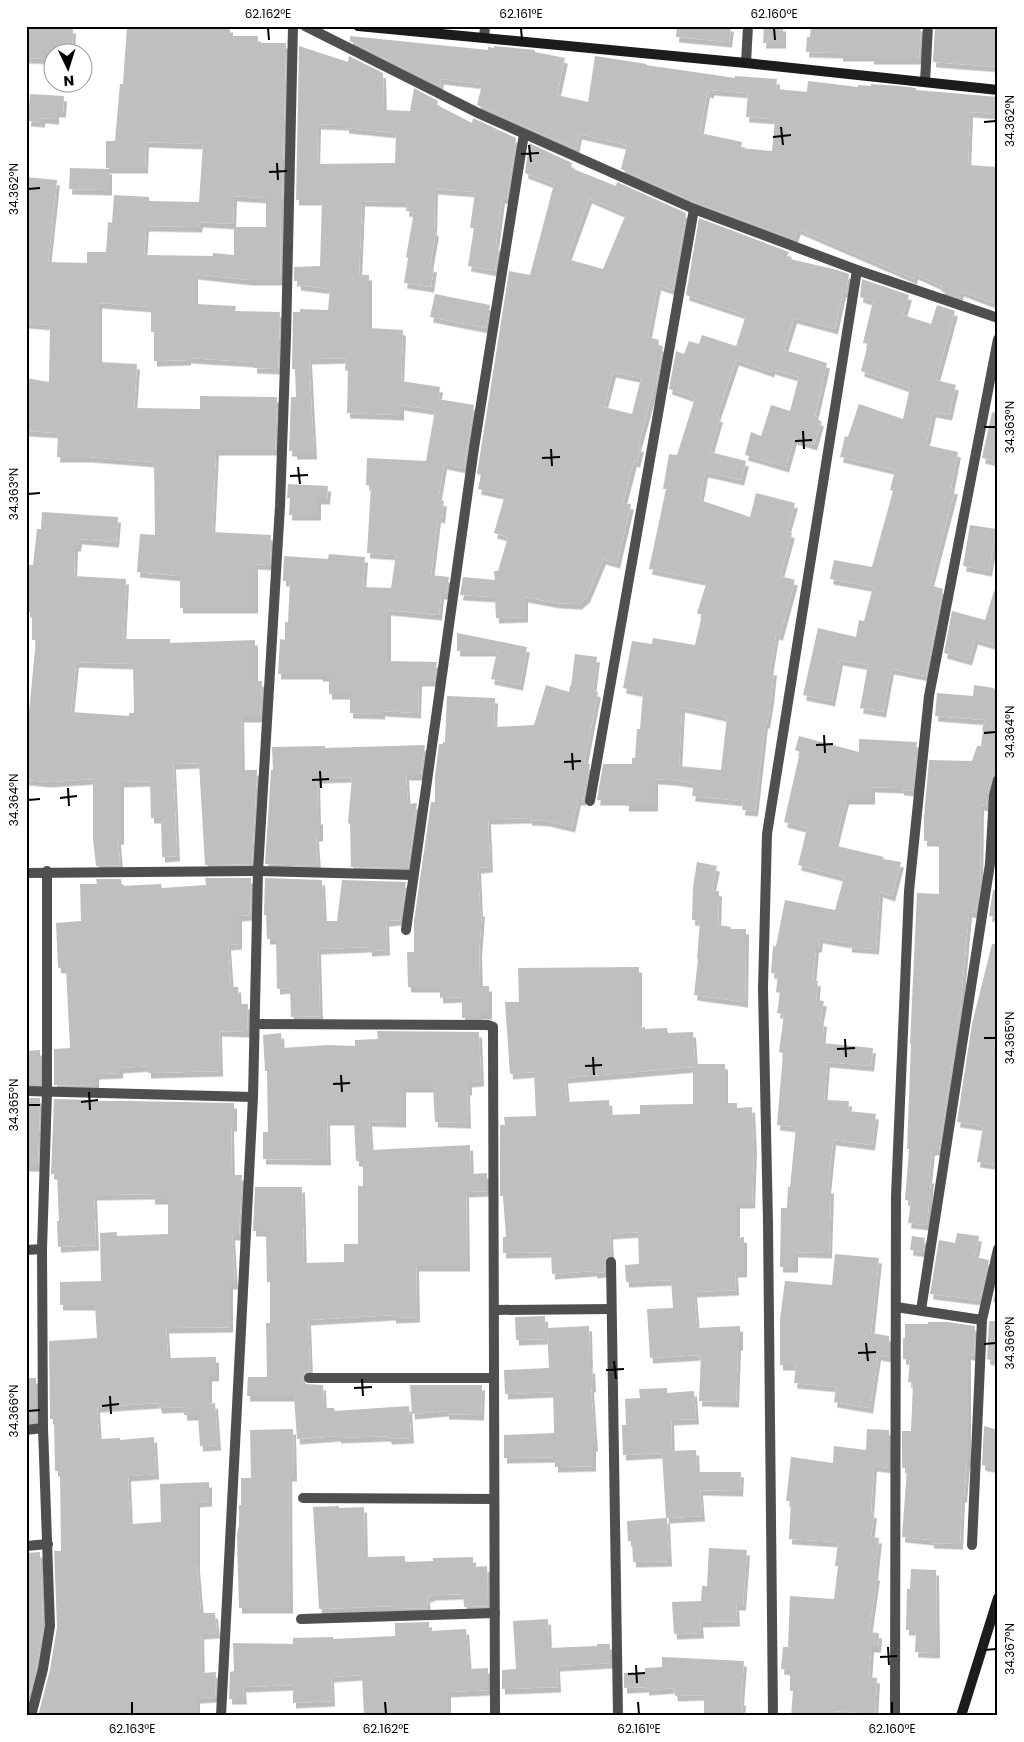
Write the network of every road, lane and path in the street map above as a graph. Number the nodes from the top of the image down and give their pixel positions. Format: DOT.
graph roads {
  1 [pos="293,26"];
  2 [pos="305,26"];
  3 [pos="358,26"];
  4 [pos="485,26"];
  5 [pos="748,26"];
  6 [pos="928,26"];
  7 [pos="484,38"];
  8 [pos="746,64"];
  9 [pos="925,82"];
  10 [pos="998,90"];
  11 [pos="524,134"];
  12 [pos="694,209"];
  13 [pos="857,270"];
  14 [pos="998,318"];
  15 [pos="998,339"];
  16 [pos="998,780"];
  17 [pos="590,802"];
  18 [pos="47,871"];
  19 [pos="258,871"];
  20 [pos="26,872"];
  21 [pos="413,875"];
  22 [pos="406,930"];
  23 [pos="255,1024"];
  24 [pos="26,1091"];
  25 [pos="47,1092"];
  26 [pos="253,1097"];
  27 [pos="998,1249"];
  28 [pos="26,1250"];
  29 [pos="42,1250"];
  30 [pos="611,1262"];
  31 [pos="896,1307"];
  32 [pos="611,1309"];
  33 [pos="494,1310"];
  34 [pos="922,1310"];
  35 [pos="982,1320"];
  36 [pos="309,1378"];
  37 [pos="493,1378"];
  38 [pos="43,1428"];
  39 [pos="26,1430"];
  40 [pos="303,1498"];
  41 [pos="494,1499"];
  42 [pos="48,1544"];
  43 [pos="972,1545"];
  44 [pos="26,1546"];
  45 [pos="998,1598"];
  46 [pos="495,1614"];
  47 [pos="301,1619"];
  48 [pos="31,1716"];
  49 [pos="221,1716"];
  50 [pos="496,1716"];
  51 [pos="618,1716"];
  52 [pos="773,1716"];
  53 [pos="895,1716"];
  54 [pos="961,1716"];
  1 -- 19 [label="street"];
  2 -- 11 [label="street"];
  3 -- 7 [label="street"];
  4 -- 7 [label="street"];
  5 -- 8 [label="street"];
  6 -- 9 [label="street"];
  7 -- 8 [label="street"];
  8 -- 9 [label="street"];
  9 -- 10 [label="street"];
  11 -- 12 [label="street"];
  11 -- 21 [label="street"];
  12 -- 13 [label="street"];
  12 -- 17 [label="street"];
  13 -- 14 [label="street"];
  13 -- 52 [label="street"];
  15 -- 31 [label="street"];
  16 -- 34 [label="street"];
  18 -- 19 [label="street"];
  18 -- 20 [label="street"];
  18 -- 25 [label="street"];
  19 -- 21 [label="street"];
  19 -- 23 [label="street"];
  21 -- 22 [label="street"];
  23 -- 26 [label="street"];
  23 -- 33 [label="street"];
  24 -- 25 [label="street"];
  25 -- 26 [label="street"];
  25 -- 29 [label="street"];
  26 -- 49 [label="street"];
  27 -- 35 [label="street"];
  28 -- 29 [label="street"];
  29 -- 38 [label="street"];
  30 -- 32 [label="street"];
  31 -- 34 [label="street"];
  31 -- 53 [label="street"];
  32 -- 33 [label="street"];
  32 -- 51 [label="street"];
  33 -- 37 [label="street"];
  34 -- 35 [label="street"];
  35 -- 43 [label="street"];
  36 -- 37 [label="street"];
  37 -- 41 [label="street"];
  38 -- 39 [label="street"];
  38 -- 42 [label="street"];
  40 -- 41 [label="street"];
  41 -- 46 [label="street"];
  42 -- 44 [label="street"];
  42 -- 48 [label="street"];
  45 -- 54 [label="street"];
  46 -- 47 [label="street"];
  46 -- 50 [label="street"];
}
